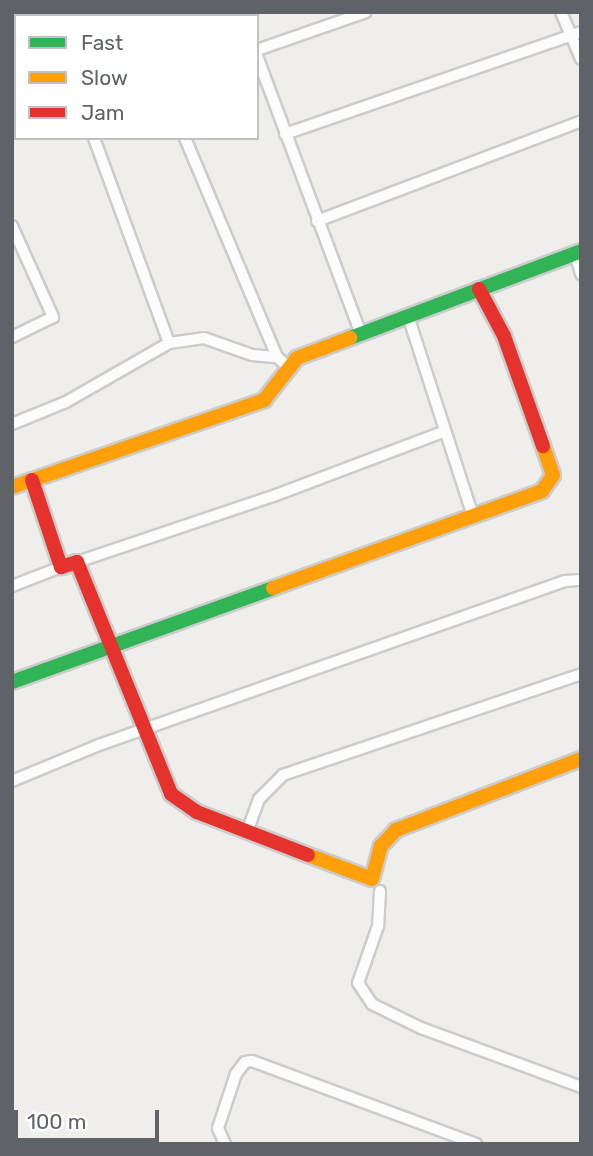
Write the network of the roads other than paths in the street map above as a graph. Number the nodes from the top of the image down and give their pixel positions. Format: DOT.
graph roads {
  1 [pos="366,12"];
  2 [pos="561,12"];
  3 [pos="576,33"];
  4 [pos="259,49"];
  5 [pos="581,59"];
  6 [pos="259,62"];
  7 [pos="581,121"];
  8 [pos="285,134"];
  9 [pos="95,140"];
  10 [pos="186,140"];
  11 [pos="317,222"];
  12 [pos="12,226"];
  13 [pos="578,252"];
  14 [pos="581,274"];
  15 [pos="479,289"];
  16 [pos="408,316"];
  17 [pos="360,332"];
  18 [pos="12,337"];
  19 [pos="169,343"];
  20 [pos="282,362"];
  21 [pos="12,424"];
  22 [pos="443,432"];
  23 [pos="32,480"];
  24 [pos="12,487"];
  25 [pos="473,516"];
  26 [pos="77,562"];
  27 [pos="61,567"];
  28 [pos="581,580"];
  29 [pos="12,586"];
  30 [pos="111,648"];
  31 [pos="581,674"];
  32 [pos="12,682"];
  33 [pos="144,731"];
  34 [pos="581,759"];
  35 [pos="12,781"];
  36 [pos="247,832"];
  37 [pos="380,891"];
  38 [pos="581,1087"];
  39 [pos="225,1144"];
  40 [pos="477,1144"];
  1 -- 4 [label="street"];
  2 -- 3 [label="street"];
  3 -- 5 [label="street"];
  3 -- 8 [label="street"];
  6 -- 8 [label="street"];
  7 -- 11 [label="street"];
  8 -- 11 [label="street"];
  9 -- 19 [label="street"];
  10 -- 20 [label="street"];
  11 -- 17 [label="street"];
  12 -- 18 [label="street"];
  13 -- 14 [label="street"];
  13 -- 15 [label="street"];
  15 -- 16 [label="street"];
  15 -- 25 [label="street"];
  16 -- 17 [label="street"];
  16 -- 22 [label="street"];
  17 -- 20 [label="street"];
  19 -- 20 [label="street"];
  19 -- 21 [label="street"];
  20 -- 23 [label="street"];
  22 -- 25 [label="street"];
  22 -- 26 [label="street"];
  23 -- 24 [label="street"];
  23 -- 27 [label="street"];
  25 -- 30 [label="street"];
  26 -- 27 [label="street"];
  26 -- 30 [label="street"];
  27 -- 29 [label="street"];
  28 -- 33 [label="street"];
  30 -- 32 [label="street"];
  30 -- 33 [label="street"];
  31 -- 36 [label="street"];
  33 -- 35 [label="street"];
  33 -- 36 [label="street"];
  34 -- 36 [label="street"];
  37 -- 38 [label="street"];
  39 -- 40 [label="street"];
}
